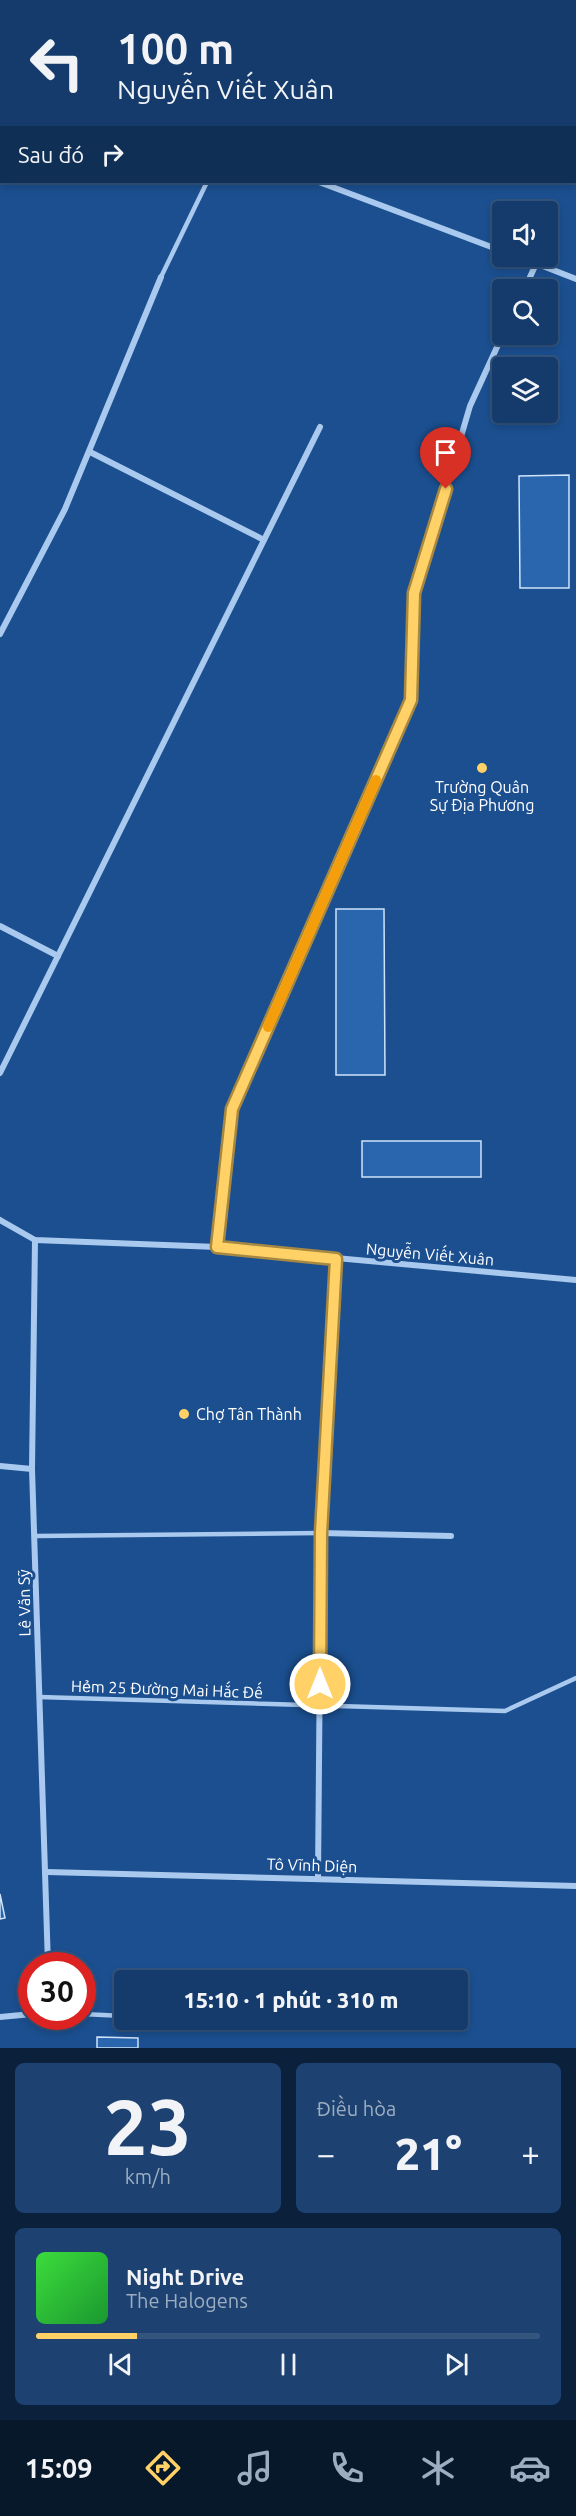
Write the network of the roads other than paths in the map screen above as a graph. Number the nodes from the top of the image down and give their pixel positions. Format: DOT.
graph roads {
  1 [pos="207,183"];
  2 [pos="322,183"];
  3 [pos="492,247"];
  4 [pos="544,267"];
  5 [pos="161,277"];
  6 [pos="576,279"];
  7 [pos="498,345"];
  8 [pos="320,427"];
  9 [pos="90,452"];
  10 [pos="264,540"];
  11 [pos="0,634"];
  12 [pos="0,926"];
  13 [pos="58,956"];
  14 [pos="0,1073"];
  15 [pos="0,1220"];
  16 [pos="35,1240"];
  17 [pos="217,1247"];
  18 [pos="336,1259"];
  19 [pos="576,1280"];
  20 [pos="0,1466"];
  21 [pos="32,1469"];
  22 [pos="321,1533"];
  23 [pos="36,1536"];
  24 [pos="451,1536"];
  25 [pos="576,1678"];
  26 [pos="39,1697"];
  27 [pos="320,1706"];
  28 [pos="47,1872"];
  29 [pos="318,1878"];
  30 [pos="576,1886"];
  31 [pos="48,1952"];
  32 [pos="18,2015"];
  33 [pos="96,2015"];
  34 [pos="114,2016"];
  35 [pos="0,2017"];
  1 -- 5 [label="lane"];
  2 -- 3 [label="street"];
  4 -- 6 [label="street"];
  5 -- 9 [label="street"];
  7 -- 17 [label="street"];
  8 -- 10 [label="street"];
  9 -- 10 [label="street"];
  9 -- 11 [label="street"];
  10 -- 13 [label="street"];
  12 -- 13 [label="street"];
  13 -- 14 [label="street"];
  15 -- 16 [label="street, Nguyễn Viết Xuân"];
  16 -- 17 [label="street, Nguyễn Viết Xuân"];
  16 -- 21 [label="street, Lê Văn Sỹ"];
  17 -- 18 [label="street, Nguyễn Viết Xuân"];
  18 -- 19 [label="street, Nguyễn Viết Xuân"];
  18 -- 22 [label="street"];
  20 -- 21 [label="street"];
  21 -- 23 [label="street, Lê Văn Sỹ"];
  22 -- 23 [label="lane"];
  22 -- 24 [label="street"];
  22 -- 27 [label="street"];
  23 -- 26 [label="street, Lê Văn Sỹ"];
  25 -- 27 [label="lane, Hẻm 25 Đường Mai Hắc Đế"];
  26 -- 27 [label="lane, Hẻm 25 Đường Mai Hắc Đế"];
  26 -- 28 [label="street, Lê Văn Sỹ"];
  27 -- 29 [label="street"];
  28 -- 29 [label="street, Tô Vĩnh Diện"];
  28 -- 31 [label="street, Lê Văn Sỹ"];
  29 -- 30 [label="street, Tô Vĩnh Diện"];
  32 -- 35 [label="street"];
  33 -- 34 [label="lane"];
}
